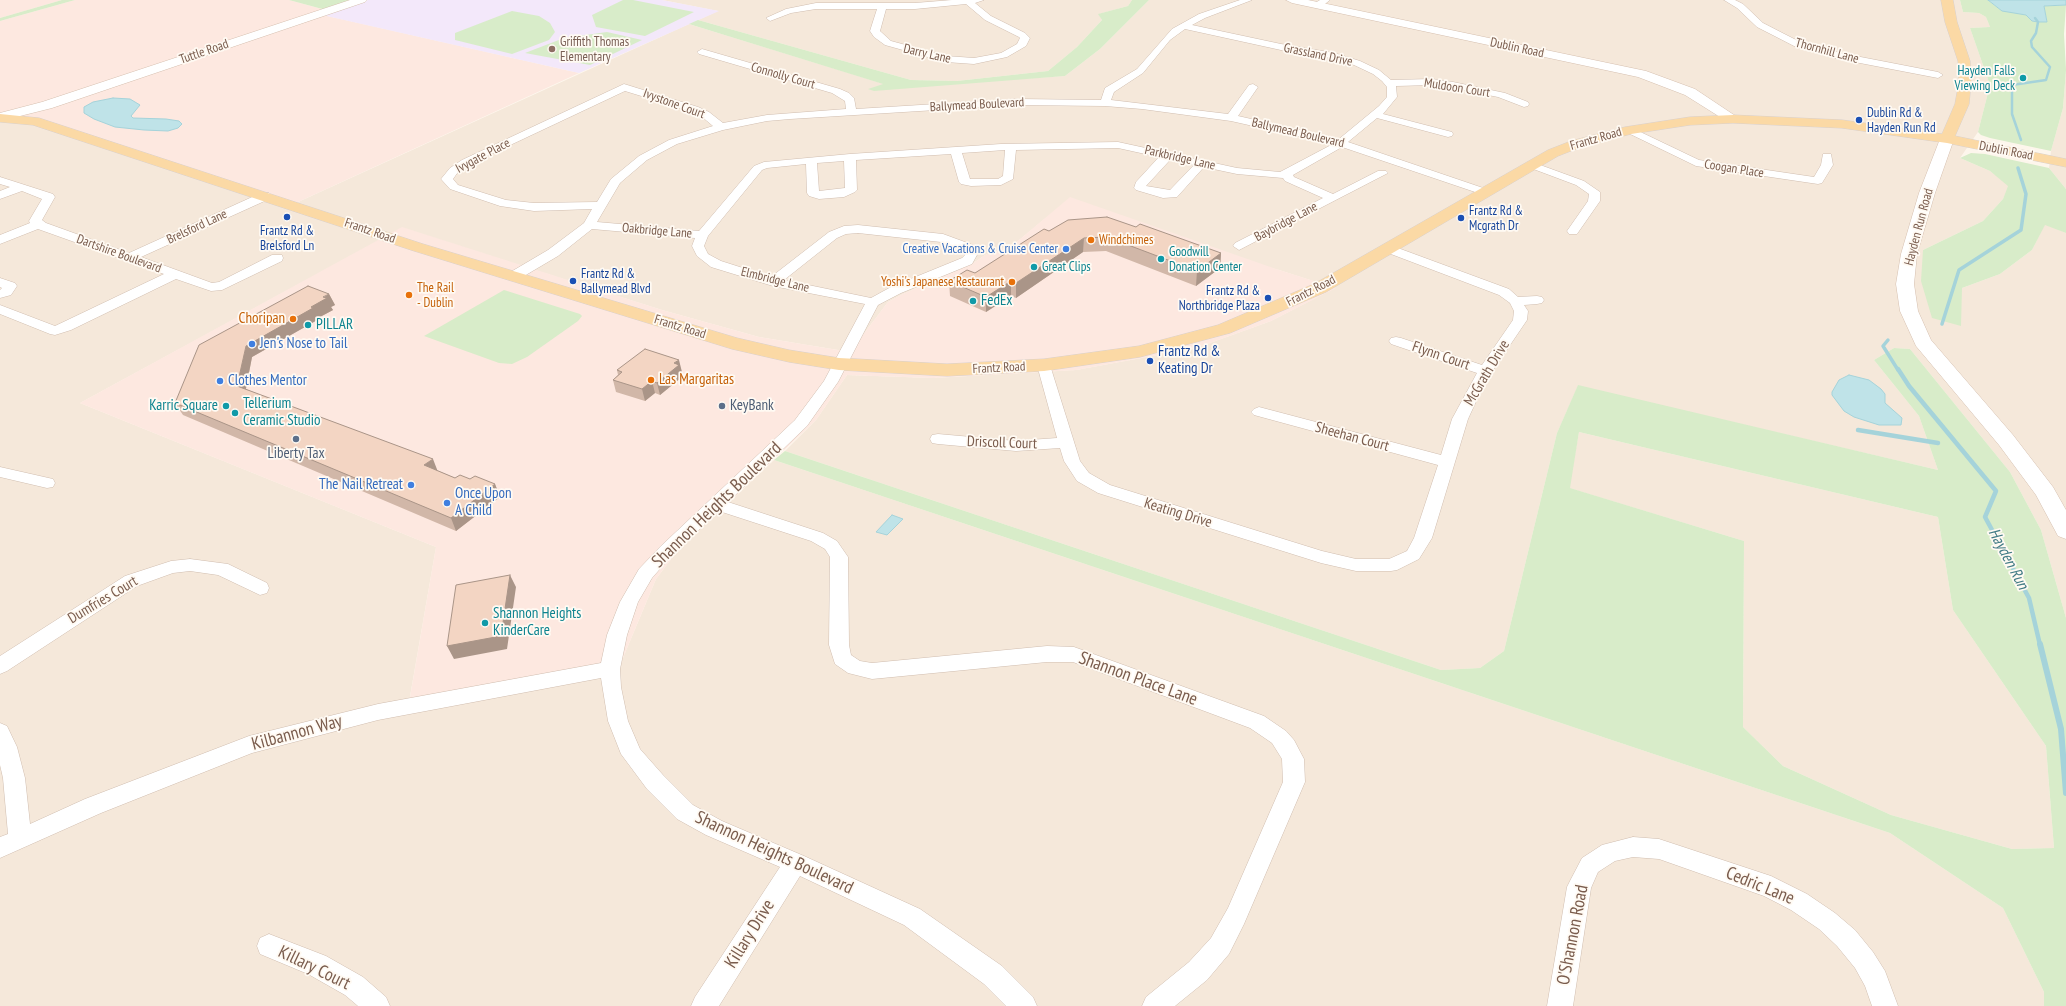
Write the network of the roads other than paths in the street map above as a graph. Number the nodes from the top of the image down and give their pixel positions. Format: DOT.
graph roads {
  1 [pos="362,0"];
  2 [pos="980,0"];
  3 [pos="1248,0"];
  4 [pos="1292,0"];
  5 [pos="1728,0"];
  6 [pos="1947,0"];
  7 [pos="969,2"];
  8 [pos="828,3"];
  9 [pos="1322,3"];
  10 [pos="882,7"];
  11 [pos="770,18"];
  12 [pos="1184,26"];
  13 [pos="881,39"];
  14 [pos="870,40"];
  15 [pos="702,52"];
  16 [pos="1938,75"];
  17 [pos="1389,83"];
  18 [pos="624,87"];
  19 [pos="1253,87"];
  20 [pos="1104,103"];
  21 [pos="0,104"];
  22 [pos="1524,104"];
  23 [pos="851,112"];
  24 [pos="1376,115"];
  25 [pos="12,116"];
  26 [pos="1230,118"];
  27 [pos="1733,119"];
  28 [pos="721,127"];
  29 [pos="1630,130"];
  30 [pos="1448,134"];
  31 [pos="1947,139"];
  32 [pos="1342,143"];
  33 [pos="1011,146"];
  34 [pos="956,150"];
  35 [pos="1167,156"];
  36 [pos="1827,156"];
  37 [pos="850,157"];
  38 [pos="811,160"];
  39 [pos="1202,163"];
  40 [pos="2066,163"];
  41 [pos="764,165"];
  42 [pos="1532,165"];
  43 [pos="1288,173"];
  44 [pos="1382,173"];
  45 [pos="0,180"];
  46 [pos="23,187"];
  47 [pos="1485,192"];
  48 [pos="0,195"];
  49 [pos="265,196"];
  50 [pos="1333,198"];
  51 [pos="602,205"];
  52 [pos="38,224"];
  53 [pos="589,225"];
  54 [pos="1573,231"];
  55 [pos="702,235"];
  56 [pos="0,240"];
  57 [pos="1239,246"];
  58 [pos="1387,248"];
  59 [pos="129,258"];
  60 [pos="277,258"];
  61 [pos="175,274"];
  62 [pos="514,276"];
  63 [pos="0,282"];
  64 [pos="773,282"];
  65 [pos="0,294"];
  66 [pos="1537,300"];
  67 [pos="1515,301"];
  68 [pos="873,302"];
  69 [pos="0,310"];
  70 [pos="1396,341"];
  71 [pos="839,364"];
  72 [pos="1044,365"];
  73 [pos="1485,371"];
  74 [pos="1258,412"];
  75 [pos="938,439"];
  76 [pos="1066,442"];
  77 [pos="1446,462"];
  78 [pos="0,472"];
  79 [pos="47,483"];
  80 [pos="715,504"];
  81 [pos="2066,531"];
  82 [pos="1392,565"];
  83 [pos="260,588"];
  84 [pos="0,666"];
  85 [pos="610,669"];
  86 [pos="0,732"];
  87 [pos="20,838"];
  88 [pos="0,848"];
  89 [pos="1610,852"];
  90 [pos="796,862"];
  91 [pos="269,946"];
  92 [pos="377,1006"];
  93 [pos="704,1006"];
  94 [pos="1024,1006"];
  95 [pos="1155,1006"];
  96 [pos="1560,1006"];
  97 [pos="1885,1006"];
  1 -- 25 [label="main road, Tuttle Road"];
  2 -- 7 [label="street"];
  3 -- 12 [label="street"];
  4 -- 9 [label="main road, Dublin Road"];
  5 -- 16 [label="street, Thornhill Lane"];
  6 -- 31 [label="main road, Hayden Run Road"];
  7 -- 10 [label="street"];
  7 -- 13 [label="street, Darry Lane"];
  8 -- 10 [label="street"];
  8 -- 11 [label="street"];
  9 -- 27 [label="main road, Dublin Road"];
  10 -- 13 [label="street"];
  12 -- 17 [label="street, Grassland Drive"];
  12 -- 20 [label="street"];
  13 -- 14 [label="street"];
  15 -- 23 [label="street, Connolly Court"];
  17 -- 22 [label="street, Muldoon Court"];
  17 -- 24 [label="street"];
  18 -- 28 [label="street, Ivystone Court"];
  18 -- 51 [label="street, Ivygate Place"];
  19 -- 26 [label="street"];
  20 -- 23 [label="street, Ballymead Boulevard"];
  20 -- 26 [label="street, Ballymead Boulevard"];
  21 -- 25 [label="main road, Frantz Road"];
  23 -- 28 [label="street, Ballymead Boulevard"];
  24 -- 30 [label="street"];
  24 -- 32 [label="street"];
  25 -- 49 [label="main road, Frantz Road"];
  26 -- 32 [label="street, Ballymead Boulevard"];
  27 -- 29 [label="main road, Frantz Road"];
  27 -- 31 [label="main road, Frantz Road"];
  28 -- 51 [label="street, Ballymead Boulevard"];
  29 -- 36 [label="street, Coogan Place"];
  29 -- 42 [label="main road, Frantz Road"];
  31 -- 40 [label="main road, Dublin Road"];
  31 -- 81 [label="main road, Hayden Run Road"];
  32 -- 43 [label="street, Parkbridge Lane"];
  32 -- 47 [label="street, Ballymead Boulevard"];
  33 -- 34 [label="street, Parkbridge Lane"];
  33 -- 34 [label="street"];
  33 -- 35 [label="street, Parkbridge Lane"];
  34 -- 37 [label="street, Parkbridge Lane"];
  35 -- 39 [label="street, Parkbridge Lane"];
  35 -- 39 [label="street"];
  37 -- 38 [label="street, Parkbridge Lane"];
  37 -- 38 [label="street"];
  38 -- 41 [label="street, Parkbridge Lane"];
  39 -- 43 [label="street, Parkbridge Lane"];
  41 -- 55 [label="street, Oakbridge Lane"];
  42 -- 47 [label="main road, Frantz Road"];
  42 -- 54 [label="street"];
  43 -- 50 [label="street, Baybridge Lane"];
  44 -- 50 [label="street, Baybridge Lane"];
  45 -- 46 [label="street"];
  46 -- 48 [label="street"];
  46 -- 52 [label="street"];
  47 -- 58 [label="main road, Frantz Road"];
  49 -- 59 [label="street, Brelsford Lane"];
  49 -- 62 [label="main road, Frantz Road"];
  50 -- 57 [label="street, Baybridge Lane"];
  51 -- 53 [label="street, Ballymead Boulevard"];
  52 -- 56 [label="street"];
  52 -- 59 [label="street, Dartshire Boulevard"];
  53 -- 55 [label="street, Oakbridge Lane"];
  53 -- 62 [label="street, Ballymead Boulevard"];
  55 -- 64 [label="street, Elmbridge Lane"];
  58 -- 67 [label="street"];
  58 -- 72 [label="main road, Frantz Road"];
  59 -- 61 [label="street, Dartshire Boulevard"];
  60 -- 61 [label="street, Dartshire Boulevard"];
  61 -- 69 [label="street"];
  62 -- 71 [label="main road, Frantz Road"];
  63 -- 65 [label="street"];
  64 -- 68 [label="street, Elmbridge Lane"];
  64 -- 68 [label="street"];
  66 -- 67 [label="street"];
  67 -- 73 [label="street, McGrath Drive"];
  68 -- 71 [label="street"];
  70 -- 73 [label="street, Flynn Court"];
  71 -- 72 [label="main road, Frantz Road"];
  71 -- 80 [label="street, Shannon Heights Boulevard"];
  72 -- 76 [label="street, Keating Drive"];
  73 -- 77 [label="street, McGrath Drive"];
  74 -- 77 [label="street, Sheehan Court"];
  75 -- 76 [label="street, Driscoll Court"];
  76 -- 82 [label="street, Keating Drive"];
  77 -- 82 [label="street, McGrath Drive"];
  78 -- 79 [label="street"];
  80 -- 85 [label="street, Shannon Heights Boulevard"];
  80 -- 95 [label="street, Shannon Place Lane"];
  83 -- 84 [label="street, Dumfries Court"];
  85 -- 87 [label="street, Kilbannon Way"];
  85 -- 90 [label="street, Shannon Heights Boulevard"];
  86 -- 87 [label="street"];
  87 -- 88 [label="street, Kilbannon Way"];
  89 -- 96 [label="street, O'Shannon Road"];
  89 -- 97 [label="street, Cedric Lane"];
  90 -- 93 [label="street, Killary Drive"];
  90 -- 94 [label="street, Shannon Heights Boulevard"];
  91 -- 92 [label="street, Killary Court"];
}
